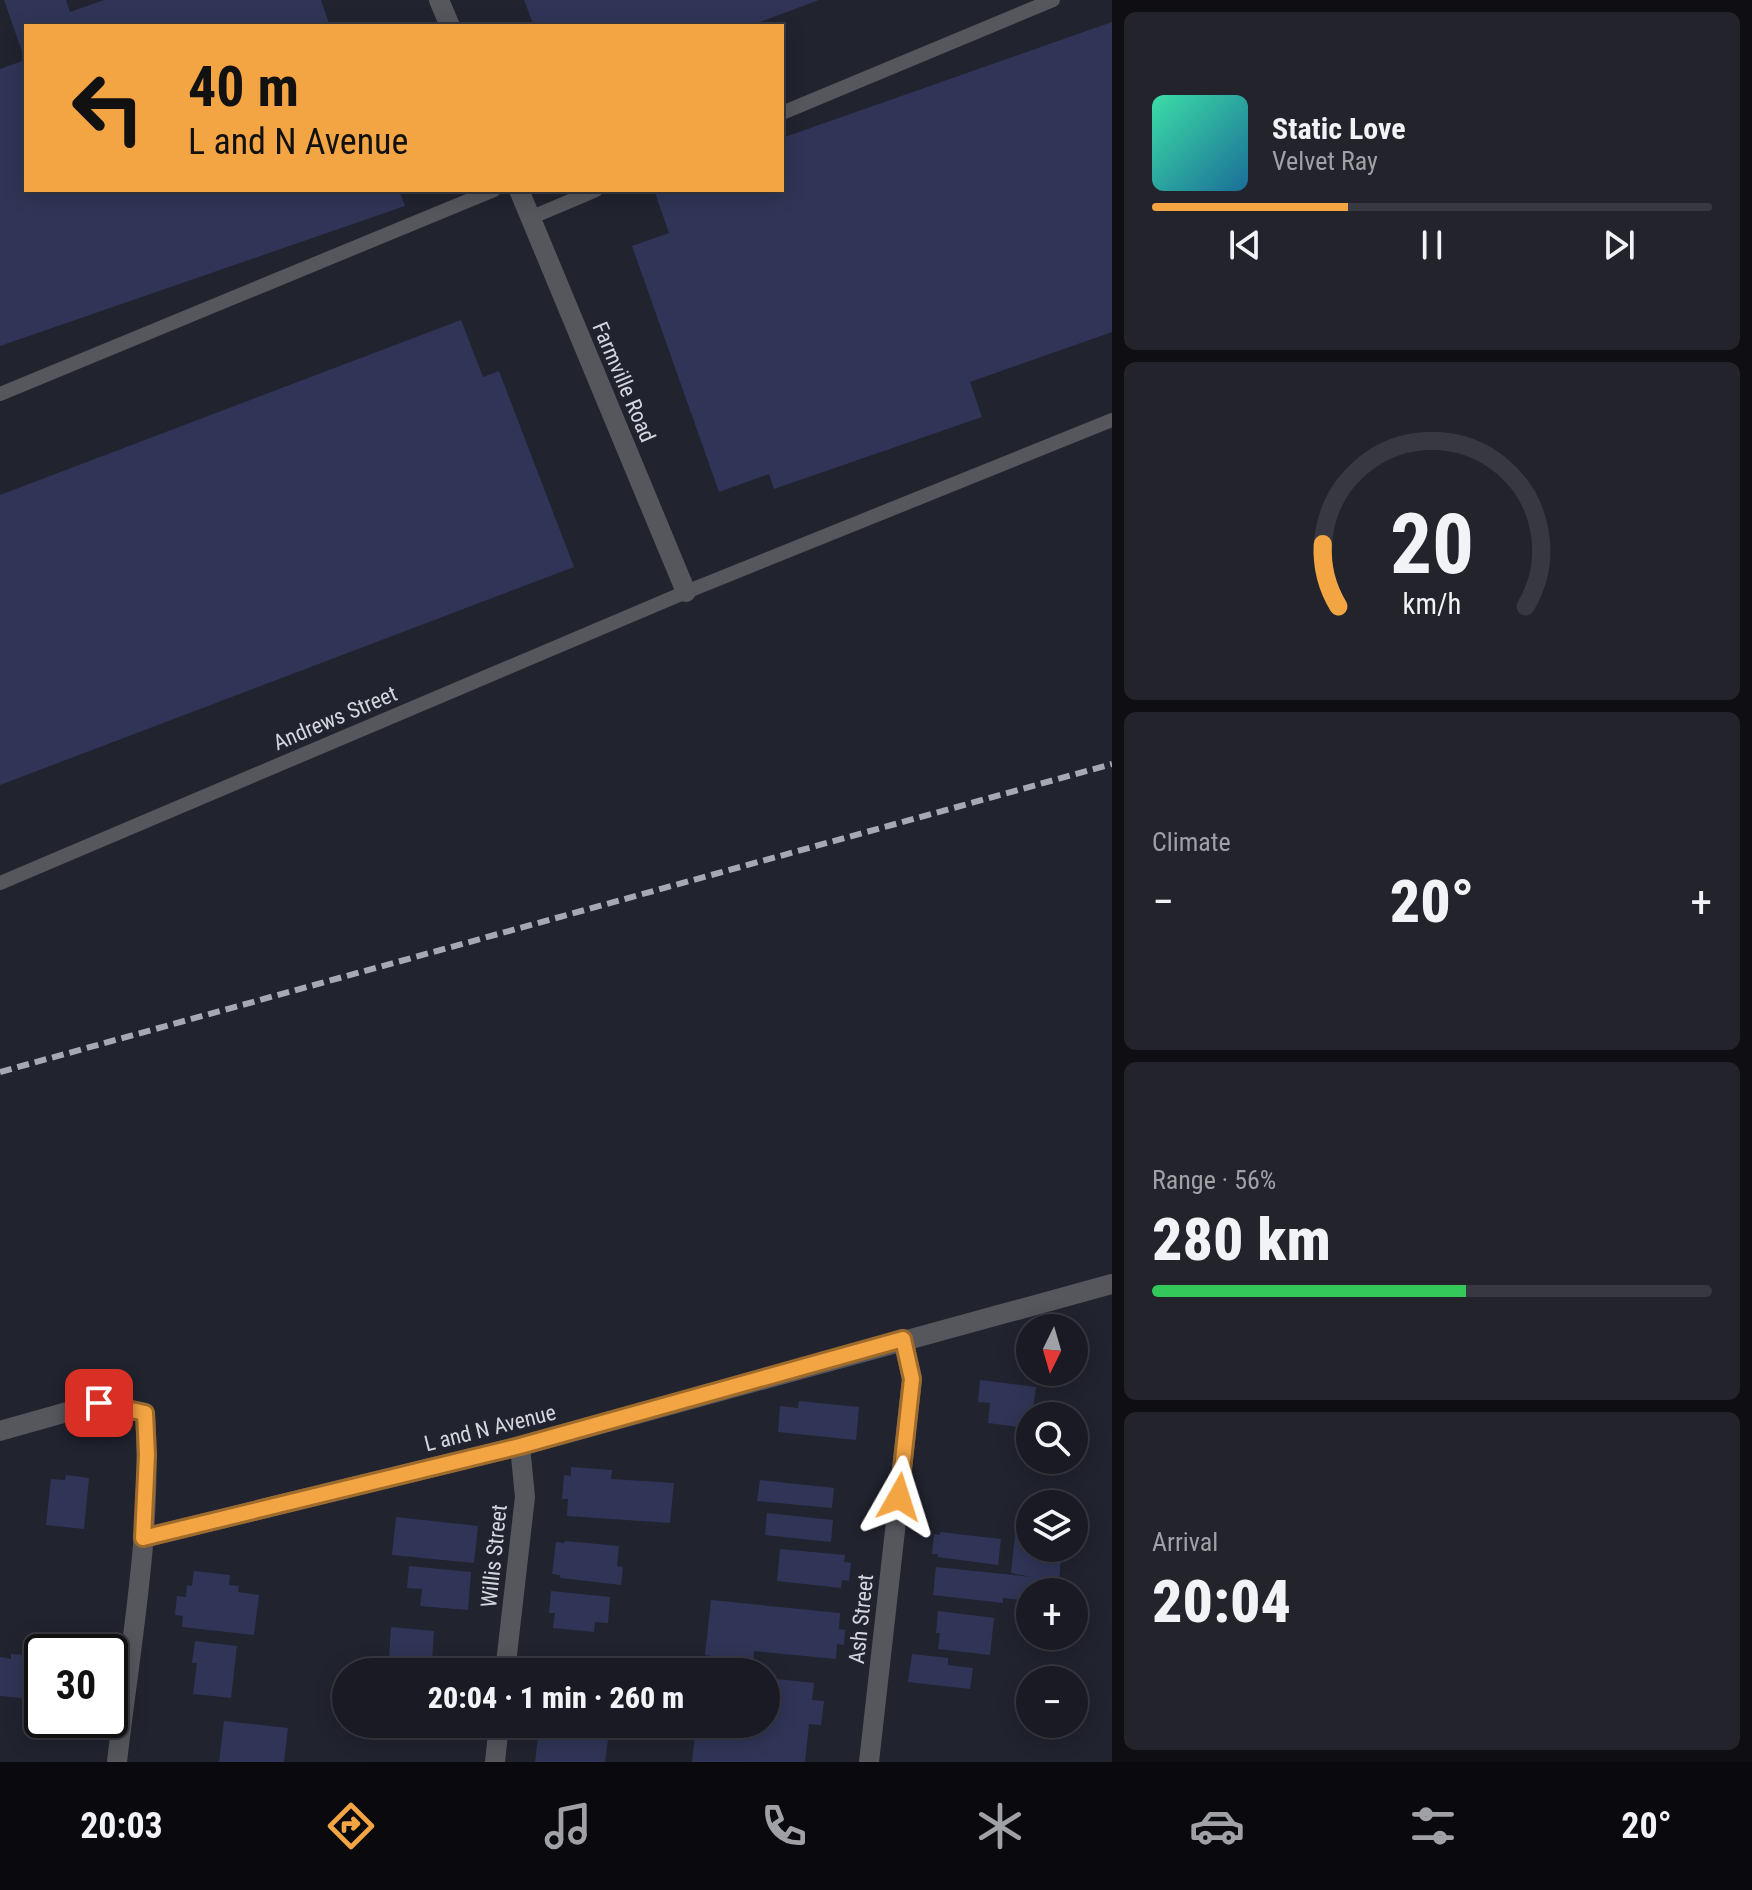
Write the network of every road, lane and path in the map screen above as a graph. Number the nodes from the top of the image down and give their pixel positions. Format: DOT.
graph roads {
  1 [pos="439,0"];
  2 [pos="1053,0"];
  3 [pos="449,24"];
  4 [pos="784,112"];
  5 [pos="489,192"];
  6 [pos="520,192"];
  7 [pos="591,192"];
  8 [pos="530,218"];
  9 [pos="0,394"];
  10 [pos="1112,420"];
  11 [pos="686,592"];
  12 [pos="0,883"];
  13 [pos="1112,1284"];
  14 [pos="903,1339"];
  15 [pos="0,1431"];
  16 [pos="520,1446"];
  17 [pos="143,1538"];
  18 [pos="507,1658"];
  19 [pos="498,1738"];
  20 [pos="117,1762"];
  21 [pos="495,1762"];
  22 [pos="869,1762"];
  1 -- 3 [label="street"];
  2 -- 4 [label="lane"];
  5 -- 9 [label="lane"];
  6 -- 8 [label="street, Farmville Road"];
  7 -- 8 [label="lane"];
  8 -- 11 [label="street, Farmville Road"];
  10 -- 11 [label="lane, Andrews Street"];
  11 -- 12 [label="lane, Andrews Street"];
  13 -- 14 [label="street, L and N Avenue"];
  14 -- 16 [label="street, L and N Avenue"];
  14 -- 22 [label="street, Ash Street"];
  15 -- 17 [label="street"];
  16 -- 17 [label="street, L and N Avenue"];
  16 -- 18 [label="street, Willis Street"];
  17 -- 20 [label="street"];
  19 -- 21 [label="street"];
}
